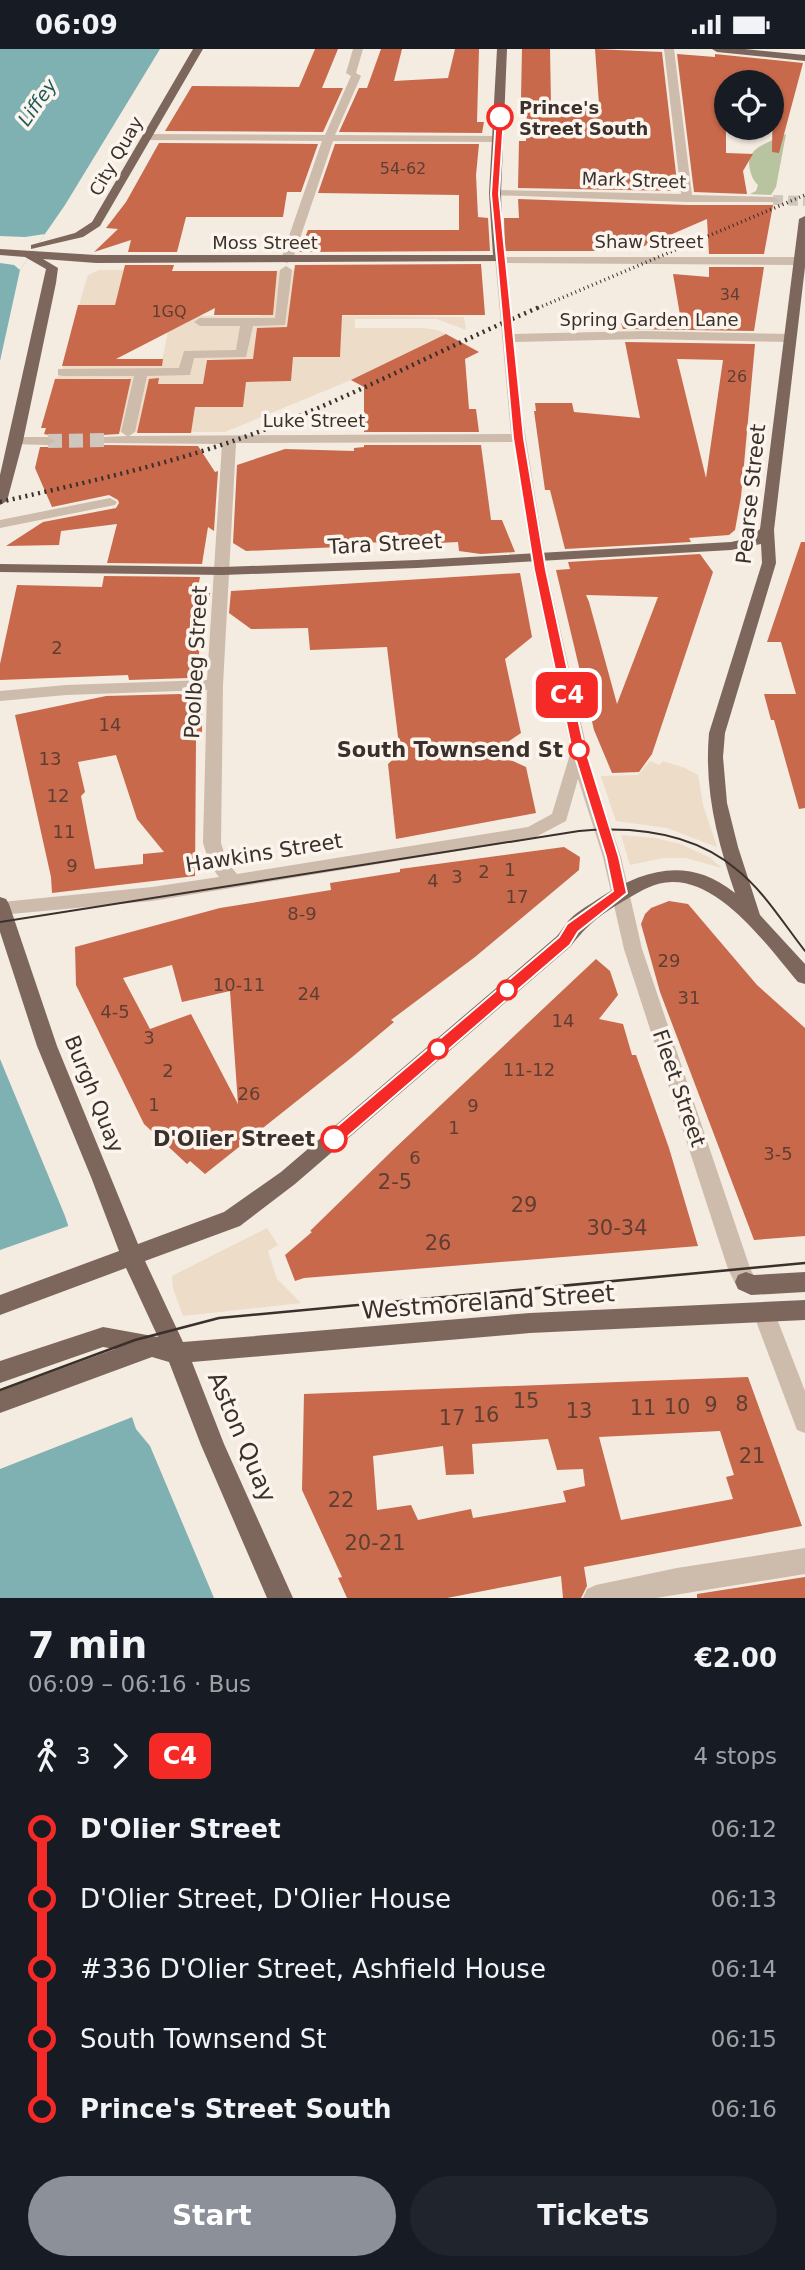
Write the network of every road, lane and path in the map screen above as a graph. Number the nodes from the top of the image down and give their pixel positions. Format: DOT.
graph roads {
  1 [pos="198,49"];
  2 [pos="358,49"];
  3 [pos="502,49"];
  4 [pos="669,49"];
  5 [pos="717,49"];
  6 [pos="805,58"];
  7 [pos="147,137"];
  8 [pos="330,137"];
  9 [pos="499,139"];
  10 [pos="495,194"];
  11 [pos="687,199"];
  12 [pos="773,200"];
  13 [pos="805,219"];
  14 [pos="0,251"];
  15 [pos="33,252"];
  16 [pos="499,259"];
  17 [pos="799,261"];
  18 [pos="287,265"];
  19 [pos="200,322"];
  20 [pos="247,322"];
  21 [pos="509,338"];
  22 [pos="790,338"];
  23 [pos="63,372"];
  24 [pos="141,372"];
  25 [pos="128,432"];
  26 [pos="519,438"];
  27 [pos="48,440"];
  28 [pos="109,440"];
  29 [pos="229,440"];
  30 [pos="16,441"];
  31 [pos="0,501"];
  32 [pos="110,502"];
  33 [pos="0,524"];
  34 [pos="767,530"];
  35 [pos="538,556"];
  36 [pos="0,568"];
  37 [pos="223,571"];
  38 [pos="215,685"];
  39 [pos="0,696"];
  40 [pos="579,751"];
  41 [pos="233,881"];
  42 [pos="620,893"];
  43 [pos="1,907"];
  44 [pos="753,917"];
  45 [pos="805,977"];
  46 [pos="132,1258"];
  47 [pos="746,1282"];
  48 [pos="805,1282"];
  49 [pos="151,1299"];
  50 [pos="0,1305"];
  51 [pos="805,1310"];
  52 [pos="764,1314"];
  53 [pos="114,1348"];
  54 [pos="176,1353"];
  55 [pos="0,1373"];
  56 [pos="0,1402"];
  57 [pos="805,1422"];
  58 [pos="805,1560"];
  59 [pos="280,1598"];
  60 [pos="596,1598"];
  1 -- 7 [label="main road, City Quay"];
  2 -- 8 [label="street"];
  3 -- 9 [label="main road"];
  4 -- 11 [label="street"];
  5 -- 6 [label="main road"];
  7 -- 8 [label="street"];
  7 -- 15 [label="main road, City Quay"];
  8 -- 9 [label="street"];
  8 -- 18 [label="street"];
  9 -- 10 [label="main road"];
  10 -- 11 [label="street, Mark Street"];
  10 -- 16 [label="main road"];
  11 -- 12 [label="street, Mark Street"];
  13 -- 17 [label="main road, Pearse Street"];
  14 -- 15 [label="main road, Moss Street"];
  15 -- 18 [label="main road, Moss Street"];
  15 -- 30 [label="main road"];
  16 -- 17 [label="street, Shaw Street"];
  16 -- 18 [label="main road, Moss Street"];
  16 -- 21 [label="street, Fleet Street"];
  17 -- 22 [label="main road, Pearse Street"];
  18 -- 20 [label="street"];
  19 -- 20 [label="street"];
  20 -- 24 [label="street"];
  21 -- 22 [label="street, Spring Garden Lane"];
  21 -- 26 [label="street, Fleet Street"];
  22 -- 34 [label="main road, Pearse Street"];
  23 -- 24 [label="street"];
  24 -- 25 [label="street"];
  26 -- 29 [label="street, Luke Street"];
  26 -- 35 [label="street, Fleet Street"];
  27 -- 30 [label="street"];
  28 -- 29 [label="street, Luke Street"];
  29 -- 37 [label="street, Poolbeg Street"];
  30 -- 31 [label="main road"];
  32 -- 33 [label="street"];
  34 -- 35 [label="main road, Tara Street"];
  34 -- 44 [label="main road, Pearse Street"];
  35 -- 37 [label="main road, Tara Street"];
  35 -- 40 [label="street, Fleet Street"];
  36 -- 37 [label="main road, Tara Street"];
  37 -- 38 [label="street, Poolbeg Street"];
  38 -- 39 [label="street"];
  38 -- 41 [label="street, Poolbeg Street"];
  40 -- 41 [label="street, Hawkins Street"];
  40 -- 42 [label="street, Fleet Street"];
  41 -- 43 [label="street, Hawkins Street"];
  42 -- 44 [label="main road"];
  42 -- 46 [label="main road"];
  42 -- 47 [label="street, Fleet Street"];
  43 -- 46 [label="main road, Burgh Quay"];
  44 -- 45 [label="main road"];
  46 -- 49 [label="main road, Burgh Quay"];
  46 -- 50 [label="main road"];
  47 -- 48 [label="main road"];
  49 -- 54 [label="main road, Aston Quay"];
  51 -- 52 [label="main road, Westmoreland Street"];
  52 -- 54 [label="main road, Westmoreland Street"];
  52 -- 57 [label="street"];
  53 -- 54 [label="main road, Westmoreland Street"];
  53 -- 55 [label="main road"];
  53 -- 56 [label="main road"];
  54 -- 59 [label="main road, Aston Quay"];
  58 -- 60 [label="street"];
}
